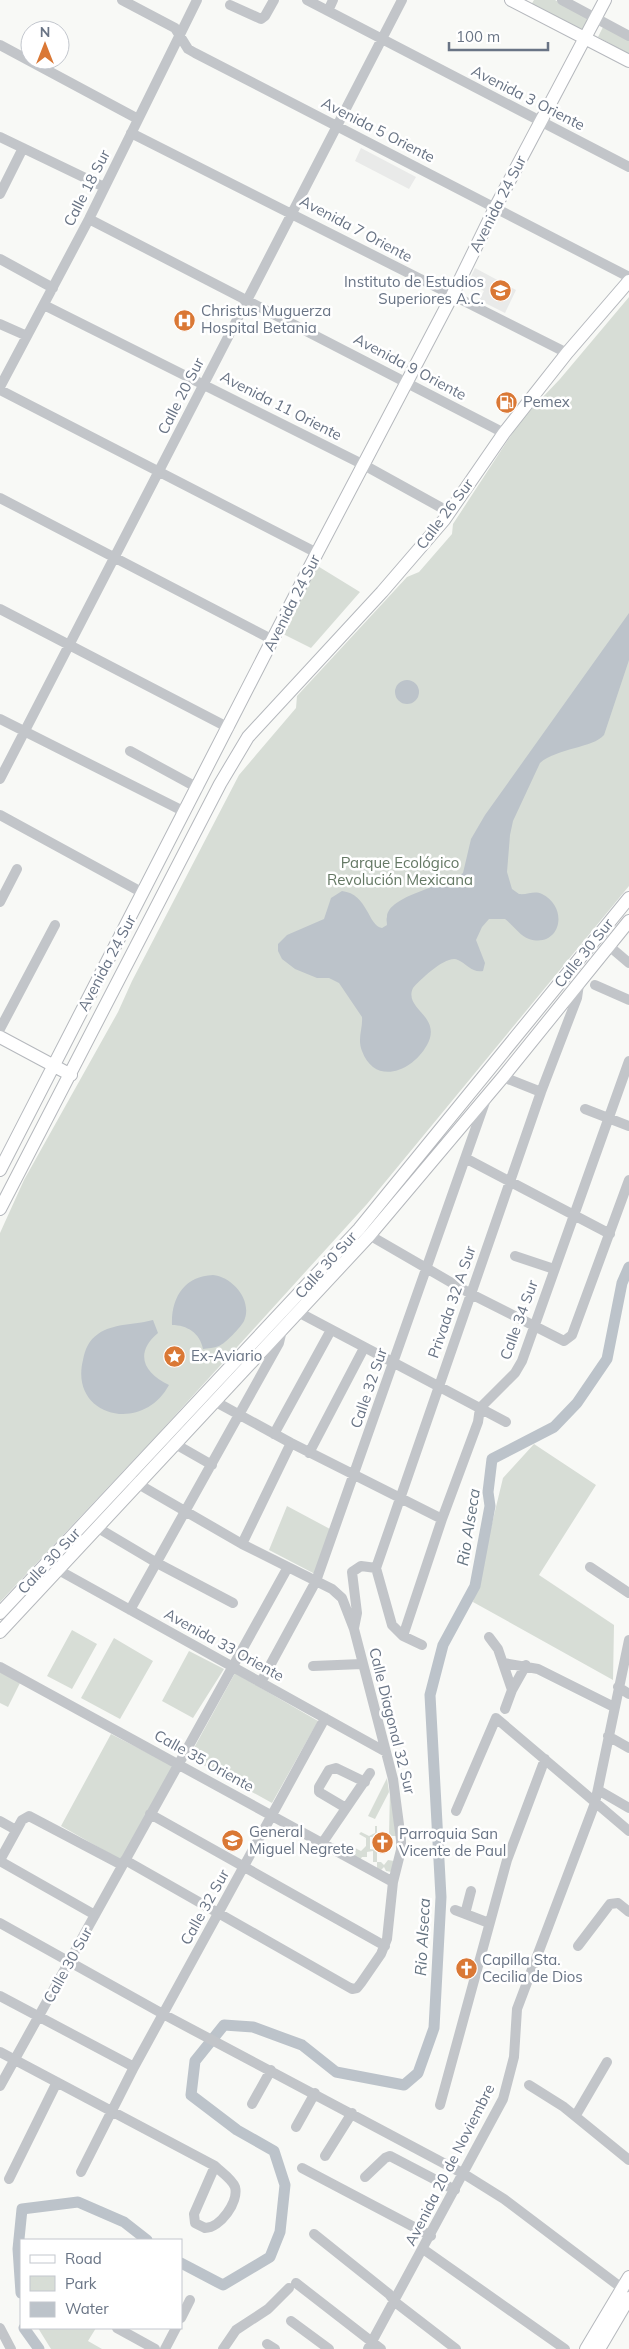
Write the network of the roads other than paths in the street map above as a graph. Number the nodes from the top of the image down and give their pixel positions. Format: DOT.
graph roads {
  1 [pos="122,0"];
  2 [pos="198,0"];
  3 [pos="274,0"];
  4 [pos="307,0"];
  5 [pos="333,0"];
  6 [pos="402,0"];
  7 [pos="511,0"];
  8 [pos="562,0"];
  9 [pos="606,0"];
  10 [pos="529,4"];
  11 [pos="230,5"];
  12 [pos="328,11"];
  13 [pos="596,18"];
  14 [pos="180,34"];
  15 [pos="629,36"];
  16 [pos="586,38"];
  17 [pos="382,40"];
  18 [pos="0,44"];
  19 [pos="629,61"];
  20 [pos="138,119"];
  21 [pos="541,121"];
  22 [pos="338,126"];
  23 [pos="131,133"];
  24 [pos="0,137"];
  25 [pos="22,148"];
  26 [pos="629,167"];
  27 [pos="104,187"];
  28 [pos="0,194"];
  29 [pos="495,208"];
  30 [pos="293,213"];
  31 [pos="89,218"];
  32 [pos="0,260"];
  33 [pos="629,277"];
  34 [pos="629,281"];
  35 [pos="53,288"];
  36 [pos="452,296"];
  37 [pos="248,300"];
  38 [pos="44,305"];
  39 [pos="0,324"];
  40 [pos="27,336"];
  41 [pos="567,353"];
  42 [pos="407,381"];
  43 [pos="204,384"];
  44 [pos="0,389"];
  45 [pos="504,433"];
  46 [pos="364,465"];
  47 [pos="159,472"];
  48 [pos="0,498"];
  49 [pos="449,512"];
  50 [pos="317,553"];
  51 [pos="115,558"];
  52 [pos="0,609"];
  53 [pos="273,640"];
  54 [pos="70,645"];
  55 [pos="0,720"];
  56 [pos="229,728"];
  57 [pos="23,732"];
  58 [pos="248,737"];
  59 [pos="130,752"];
  60 [pos="0,779"];
  61 [pos="198,788"];
  62 [pos="185,812"];
  63 [pos="0,815"];
  64 [pos="17,869"];
  65 [pos="143,893"];
  66 [pos="629,898"];
  67 [pos="0,902"];
  68 [pos="629,921"];
  69 [pos="55,926"];
  70 [pos="609,946"];
  71 [pos="629,963"];
  72 [pos="578,984"];
  73 [pos="595,985"];
  74 [pos="629,1000"];
  75 [pos="0,1028"];
  76 [pos="0,1037"];
  77 [pos="629,1061"];
  78 [pos="54,1066"];
  79 [pos="71,1075"];
  80 [pos="503,1077"];
  81 [pos="540,1092"];
  82 [pos="487,1096"];
  83 [pos="585,1109"];
  84 [pos="608,1118"];
  85 [pos="629,1126"];
  86 [pos="467,1159"];
  87 [pos="0,1170"];
  88 [pos="629,1180"];
  89 [pos="510,1181"];
  90 [pos="0,1209"];
  91 [pos="574,1215"];
  92 [pos="364,1233"];
  93 [pos="610,1234"];
  94 [pos="516,1256"];
  95 [pos="426,1269"];
  96 [pos="554,1269"];
  97 [pos="471,1294"];
  98 [pos="298,1312"];
  99 [pos="534,1327"];
  100 [pos="282,1329"];
  101 [pos="330,1330"];
  102 [pos="364,1348"];
  103 [pos="393,1364"];
  104 [pos="438,1388"];
  105 [pos="216,1402"];
  106 [pos="480,1408"];
  107 [pos="241,1416"];
  108 [pos="506,1422"];
  109 [pos="274,1434"];
  110 [pos="291,1444"];
  111 [pos="176,1445"];
  112 [pos="309,1453"];
  113 [pos="212,1464"];
  114 [pos="354,1475"];
  115 [pos="126,1476"];
  116 [pos="138,1485"];
  117 [pos="399,1498"];
  118 [pos="184,1512"];
  119 [pos="442,1519"];
  120 [pos="98,1528"];
  121 [pos="242,1544"];
  122 [pos="157,1563"];
  123 [pos="53,1567"];
  124 [pos="288,1567"];
  125 [pos="590,1567"];
  126 [pos="376,1568"];
  127 [pos="316,1581"];
  128 [pos="629,1593"];
  129 [pos="233,1603"];
  130 [pos="130,1610"];
  131 [pos="0,1613"];
  132 [pos="354,1629"];
  133 [pos="0,1632"];
  134 [pos="399,1633"];
  135 [pos="489,1637"];
  136 [pos="629,1640"];
  137 [pos="422,1645"];
  138 [pos="504,1663"];
  139 [pos="362,1664"];
  140 [pos="526,1665"];
  141 [pos="232,1666"];
  142 [pos="312,1666"];
  143 [pos="0,1667"];
  144 [pos="261,1682"];
  145 [pos="622,1684"];
  146 [pos="512,1690"];
  147 [pos="629,1694"];
  148 [pos="614,1707"];
  149 [pos="505,1709"];
  150 [pos="325,1718"];
  151 [pos="608,1736"];
  152 [pos="629,1748"];
  153 [pos="386,1752"];
  154 [pos="545,1759"];
  155 [pos="177,1764"];
  156 [pos="598,1790"];
  157 [pos="595,1803"];
  158 [pos="346,1808"];
  159 [pos="629,1808"];
  160 [pos="456,1811"];
  161 [pos="150,1814"];
  162 [pos="272,1816"];
  163 [pos="0,1821"];
  164 [pos="16,1830"];
  165 [pos="629,1831"];
  166 [pos="323,1842"];
  167 [pos="0,1861"];
  168 [pos="123,1863"];
  169 [pos="245,1866"];
  170 [pos="393,1882"];
  171 [pos="471,1892"];
  172 [pos="629,1912"];
  173 [pos="218,1913"];
  174 [pos="95,1915"];
  175 [pos="0,1923"];
  176 [pos="489,1923"];
  177 [pos="385,1946"];
  178 [pos="578,1946"];
  179 [pos="69,1962"];
  180 [pos="0,1996"];
  181 [pos="163,2014"];
  182 [pos="39,2016"];
  183 [pos="0,2052"];
  184 [pos="15,2060"];
  185 [pos="607,2062"];
  186 [pos="134,2067"];
  187 [pos="271,2070"];
  188 [pos="57,2082"];
  189 [pos="529,2085"];
  190 [pos="0,2086"];
  191 [pos="315,2093"];
  192 [pos="252,2104"];
  193 [pos="440,2105"];
  194 [pos="112,2111"];
  195 [pos="352,2113"];
  196 [pos="576,2115"];
  197 [pos="296,2127"];
  198 [pos="629,2144"];
  199 [pos="325,2156"];
  200 [pos="626,2158"];
  201 [pos="215,2166"];
  202 [pos="302,2168"];
  203 [pos="81,2172"];
  204 [pos="464,2174"];
  205 [pos="365,2177"];
  206 [pos="9,2179"];
  207 [pos="455,2190"];
  208 [pos="314,2234"];
  209 [pos="431,2236"];
  210 [pos="423,2250"];
  211 [pos="629,2277"];
  212 [pos="627,2294"];
  213 [pos="190,2300"];
  214 [pos="395,2302"];
  215 [pos="182,2316"];
  216 [pos="291,2321"];
  217 [pos="0,2328"];
  218 [pos="119,2329"];
  219 [pos="175,2329"];
  220 [pos="370,2346"];
  221 [pos="11,2349"];
  222 [pos="155,2349"];
  223 [pos="165,2349"];
  224 [pos="222,2349"];
  225 [pos="329,2349"];
  226 [pos="381,2349"];
  227 [pos="456,2349"];
  228 [pos="564,2349"];
  229 [pos="586,2349"];
  230 [pos="599,2349"];
  1 -- 14 [label="street, Avenida 5 Oriente"];
  2 -- 14 [label="street, Calle 18 Sur"];
  3 -- 11 [label="street"];
  4 -- 12 [label="street, Avenida 3 Oriente"];
  5 -- 12 [label="street"];
  6 -- 17 [label="street, Calle 20 Sur"];
  7 -- 10 [label="main road"];
  8 -- 13 [label="street"];
  9 -- 13 [label="main road, Avenida 24 Sur"];
  10 -- 16 [label="main road"];
  12 -- 17 [label="street, Avenida 3 Oriente"];
  13 -- 15 [label="street"];
  13 -- 16 [label="main road, Avenida 24 Sur"];
  14 -- 20 [label="street, Calle 18 Sur"];
  14 -- 22 [label="street, Avenida 5 Oriente"];
  16 -- 19 [label="main road"];
  16 -- 21 [label="main road, Avenida 24 Sur"];
  17 -- 21 [label="street, Avenida 3 Oriente"];
  17 -- 22 [label="street, Calle 20 Sur"];
  18 -- 20 [label="street"];
  20 -- 23 [label="street, Calle 18 Sur"];
  21 -- 26 [label="street, Avenida 3 Oriente"];
  21 -- 29 [label="main road, Avenida 24 Sur"];
  22 -- 29 [label="street, Avenida 5 Oriente"];
  22 -- 30 [label="street, Calle 20 Sur"];
  23 -- 27 [label="street, Calle 18 Sur"];
  23 -- 30 [label="street, Avenida 7 Oriente"];
  24 -- 25 [label="street"];
  25 -- 27 [label="street"];
  25 -- 28 [label="street"];
  27 -- 31 [label="street, Calle 18 Sur"];
  29 -- 33 [label="street, Avenida 5 Oriente"];
  29 -- 36 [label="main road, Avenida 24 Sur"];
  30 -- 36 [label="street, Avenida 7 Oriente"];
  30 -- 37 [label="street, Calle 20 Sur"];
  31 -- 35 [label="street, Calle 18 Sur"];
  31 -- 37 [label="street, Avenida 9 Oriente"];
  32 -- 35 [label="street"];
  34 -- 41 [label="main road, Calle 26 Sur"];
  35 -- 38 [label="street, Calle 18 Sur"];
  36 -- 41 [label="street, Avenida 7 Oriente"];
  36 -- 42 [label="main road, Avenida 24 Sur"];
  37 -- 42 [label="street, Avenida 9 Oriente"];
  37 -- 43 [label="street, Calle 20 Sur"];
  38 -- 40 [label="street, Calle 18 Sur"];
  38 -- 43 [label="street, Avenida 11 Oriente"];
  39 -- 40 [label="street"];
  40 -- 44 [label="street, Calle 18 Sur"];
  41 -- 45 [label="main road, Calle 26 Sur"];
  42 -- 45 [label="street, Avenida 9 Oriente"];
  42 -- 46 [label="main road, Avenida 24 Sur"];
  43 -- 46 [label="street, Avenida 11 Oriente"];
  43 -- 47 [label="street, Calle 20 Sur"];
  44 -- 47 [label="street"];
  45 -- 49 [label="main road, Calle 26 Sur"];
  46 -- 49 [label="street, Avenida 11 Oriente"];
  46 -- 50 [label="main road, Avenida 24 Sur"];
  47 -- 50 [label="street"];
  47 -- 51 [label="street, Calle 20 Sur"];
  48 -- 51 [label="street"];
  49 -- 58 [label="main road, Calle 26 Sur"];
  50 -- 53 [label="main road, Avenida 24 Sur"];
  51 -- 53 [label="street"];
  51 -- 54 [label="street, Calle 20 Sur"];
  52 -- 54 [label="street"];
  53 -- 56 [label="main road, Avenida 24 Sur"];
  54 -- 56 [label="street"];
  54 -- 57 [label="street, Calle 20 Sur"];
  55 -- 57 [label="street"];
  56 -- 61 [label="main road, Avenida 24 Sur"];
  57 -- 60 [label="street, Calle 20 Sur"];
  57 -- 62 [label="street"];
  58 -- 79 [label="main road, Avenida 24 Sur"];
  59 -- 61 [label="street"];
  61 -- 62 [label="main road, Avenida 24 Sur"];
  62 -- 65 [label="main road, Avenida 24 Sur"];
  63 -- 65 [label="street"];
  64 -- 67 [label="street"];
  65 -- 78 [label="main road, Avenida 24 Sur"];
  66 -- 92 [label="main road, Calle 30 Sur"];
  68 -- 70 [label="main road, Calle 30 Sur"];
  69 -- 75 [label="street"];
  70 -- 71 [label="street"];
  70 -- 72 [label="main road, Calle 30 Sur"];
  72 -- 80 [label="main road, Calle 30 Sur"];
  72 -- 81 [label="street, Privada 32 A Sur"];
  73 -- 74 [label="street"];
  76 -- 78 [label="main road"];
  77 -- 84 [label="street, Calle 34 Sur"];
  78 -- 79 [label="main road"];
  78 -- 87 [label="main road, Avenida 24 Sur"];
  79 -- 90 [label="main road, Avenida 24 Sur"];
  80 -- 81 [label="street"];
  80 -- 82 [label="main road, Calle 30 Sur"];
  81 -- 89 [label="street, Privada 32 A Sur"];
  82 -- 86 [label="street, Calle 32 Sur"];
  82 -- 92 [label="main road, Calle 30 Sur"];
  83 -- 84 [label="street"];
  84 -- 85 [label="street"];
  84 -- 91 [label="street, Calle 34 Sur"];
  86 -- 89 [label="street"];
  86 -- 95 [label="street, Calle 32 Sur"];
  88 -- 93 [label="street"];
  89 -- 91 [label="street"];
  89 -- 97 [label="street, Privada 32 A Sur"];
  91 -- 93 [label="street"];
  91 -- 96 [label="street, Calle 34 Sur"];
  92 -- 95 [label="street"];
  92 -- 98 [label="main road, Calle 30 Sur"];
  92 -- 115 [label="main road, Calle 30 Sur"];
  93 -- 99 [label="street"];
  94 -- 96 [label="street"];
  95 -- 97 [label="street"];
  95 -- 103 [label="street, Calle 32 Sur"];
  96 -- 99 [label="street, Calle 34 Sur"];
  97 -- 99 [label="street"];
  97 -- 104 [label="street, Privada 32 A Sur"];
  98 -- 100 [label="main road, Calle 30 Sur"];
  98 -- 101 [label="street"];
  99 -- 106 [label="street, Calle 34 Sur"];
  100 -- 105 [label="main road, Calle 30 Sur"];
  100 -- 107 [label="street, Calle 30 Sur"];
  101 -- 102 [label="street"];
  101 -- 109 [label="street"];
  102 -- 103 [label="street"];
  102 -- 112 [label="street"];
  103 -- 104 [label="street"];
  103 -- 114 [label="street, Calle 32 Sur"];
  104 -- 106 [label="street"];
  104 -- 117 [label="street, Privada 32 A Sur"];
  105 -- 107 [label="street"];
  105 -- 111 [label="main road, Calle 30 Sur"];
  106 -- 108 [label="street"];
  106 -- 119 [label="street"];
  107 -- 109 [label="street"];
  107 -- 113 [label="street, Calle 30 Sur"];
  109 -- 110 [label="street"];
  110 -- 112 [label="street"];
  110 -- 121 [label="street"];
  111 -- 113 [label="street"];
  111 -- 116 [label="main road, Calle 30 Sur"];
  112 -- 114 [label="street"];
  113 -- 118 [label="street, Calle 30 Sur"];
  114 -- 117 [label="street"];
  114 -- 127 [label="street, Calle 32 Sur"];
  115 -- 116 [label="street"];
  115 -- 123 [label="main road, Calle 30 Sur"];
  116 -- 118 [label="street"];
  116 -- 120 [label="main road, Calle 30 Sur"];
  117 -- 119 [label="street"];
  117 -- 126 [label="street, Privada 32 A Sur"];
  118 -- 121 [label="street"];
  118 -- 122 [label="street, Calle 30 Sur"];
  119 -- 134 [label="street"];
  120 -- 122 [label="street"];
  120 -- 123 [label="main road, Calle 30 Sur"];
  121 -- 124 [label="street"];
  122 -- 129 [label="street"];
  122 -- 130 [label="street, Calle 30 Sur"];
  123 -- 130 [label="street, Avenida 33 Oriente"];
  123 -- 131 [label="main road, Calle 30 Sur"];
  123 -- 133 [label="main road, Calle 30 Sur"];
  124 -- 127 [label="street"];
  124 -- 141 [label="street, Calle 30 Sur"];
  125 -- 128 [label="street"];
  126 -- 132 [label="street"];
  126 -- 134 [label="street"];
  127 -- 132 [label="street, Calle Diagonal 32 Sur"];
  127 -- 144 [label="street, Calle 32 Sur"];
  130 -- 141 [label="street, Avenida 33 Oriente"];
  132 -- 139 [label="street, Calle Diagonal 32 Sur"];
  134 -- 137 [label="street"];
  135 -- 138 [label="street"];
  136 -- 145 [label="street, Avenida 20 de Noviembre"];
  138 -- 140 [label="street"];
  138 -- 146 [label="street"];
  139 -- 142 [label="street"];
  139 -- 153 [label="street, Calle Diagonal 32 Sur"];
  140 -- 146 [label="street"];
  140 -- 148 [label="street"];
  141 -- 144 [label="street, Avenida 33 Oriente"];
  141 -- 155 [label="street, Calle 30 Sur"];
  143 -- 155 [label="street, Calle 35 Oriente"];
  144 -- 150 [label="street, Avenida 33 Oriente"];
  145 -- 147 [label="street"];
  145 -- 148 [label="street, Avenida 20 de Noviembre"];
  146 -- 149 [label="street"];
  148 -- 151 [label="street, Avenida 20 de Noviembre"];
  150 -- 153 [label="street, Avenida 33 Oriente"];
  150 -- 162 [label="street, Calle 32 Sur"];
  151 -- 152 [label="street"];
  151 -- 156 [label="street, Avenida 20 de Noviembre"];
  153 -- 170 [label="street, Calle Diagonal 32 Sur"];
  154 -- 157 [label="street"];
  154 -- 160 [label="street"];
  154 -- 176 [label="street"];
  155 -- 161 [label="street, Calle 30 Sur"];
  155 -- 162 [label="street, Calle 35 Oriente"];
  156 -- 157 [label="street, Avenida 20 de Noviembre"];
  156 -- 159 [label="street"];
  157 -- 165 [label="street"];
  157 -- 204 [label="street, Avenida 20 de Noviembre"];
  158 -- 158 [label="street"];
  158 -- 166 [label="street"];
  161 -- 168 [label="street, Calle 30 Sur"];
  161 -- 169 [label="street"];
  162 -- 166 [label="street, Calle 35 Oriente"];
  162 -- 169 [label="street, Calle 32 Sur"];
  163 -- 164 [label="street"];
  164 -- 167 [label="street"];
  164 -- 168 [label="street"];
  166 -- 170 [label="street, Calle 35 Oriente"];
  167 -- 174 [label="street"];
  168 -- 173 [label="street"];
  168 -- 174 [label="street, Calle 30 Sur"];
  169 -- 173 [label="street, Calle 32 Sur"];
  169 -- 177 [label="street"];
  170 -- 177 [label="street, Calle Diagonal 32 Sur"];
  171 -- 176 [label="street"];
  172 -- 178 [label="street"];
  173 -- 177 [label="street, Calle Diagonal 32 Sur"];
  173 -- 181 [label="street, Calle 32 Sur"];
  174 -- 179 [label="street, Calle 30 Sur"];
  175 -- 179 [label="street"];
  176 -- 193 [label="street"];
  179 -- 181 [label="street"];
  179 -- 182 [label="street, Calle 30 Sur"];
  180 -- 182 [label="street"];
  181 -- 186 [label="street, Calle 32 Sur"];
  181 -- 187 [label="street"];
  182 -- 184 [label="street, Calle 30 Sur"];
  182 -- 186 [label="street"];
  183 -- 184 [label="street"];
  184 -- 188 [label="street"];
  184 -- 190 [label="street, Calle 30 Sur"];
  185 -- 196 [label="street"];
  186 -- 194 [label="street, Calle 32 Sur"];
  187 -- 191 [label="street"];
  187 -- 192 [label="street"];
  188 -- 194 [label="street"];
  188 -- 206 [label="street"];
  189 -- 196 [label="street"];
  191 -- 195 [label="street"];
  191 -- 197 [label="street"];
  194 -- 201 [label="street"];
  194 -- 203 [label="street, Calle 32 Sur"];
  195 -- 199 [label="street"];
  195 -- 204 [label="street"];
  196 -- 200 [label="street"];
  198 -- 200 [label="street"];
  201 -- 201 [label="street"];
  202 -- 209 [label="street"];
  204 -- 207 [label="street, Avenida 20 de Noviembre"];
  204 -- 212 [label="street"];
  205 -- 207 [label="street"];
  207 -- 209 [label="street, Avenida 20 de Noviembre"];
  208 -- 214 [label="street"];
  209 -- 210 [label="street, Avenida 20 de Noviembre"];
  210 -- 214 [label="street, Avenida 20 de Noviembre"];
  210 -- 228 [label="street"];
  211 -- 212 [label="main road"];
  212 -- 229 [label="main road"];
  212 -- 230 [label="main road"];
  213 -- 215 [label="street"];
  214 -- 220 [label="street, Avenida 20 de Noviembre"];
  214 -- 227 [label="street"];
  216 -- 225 [label="street"];
  217 -- 221 [label="street"];
  218 -- 222 [label="street"];
  219 -- 223 [label="street"];
  220 -- 224 [label="street"];
  220 -- 226 [label="street"];
}
